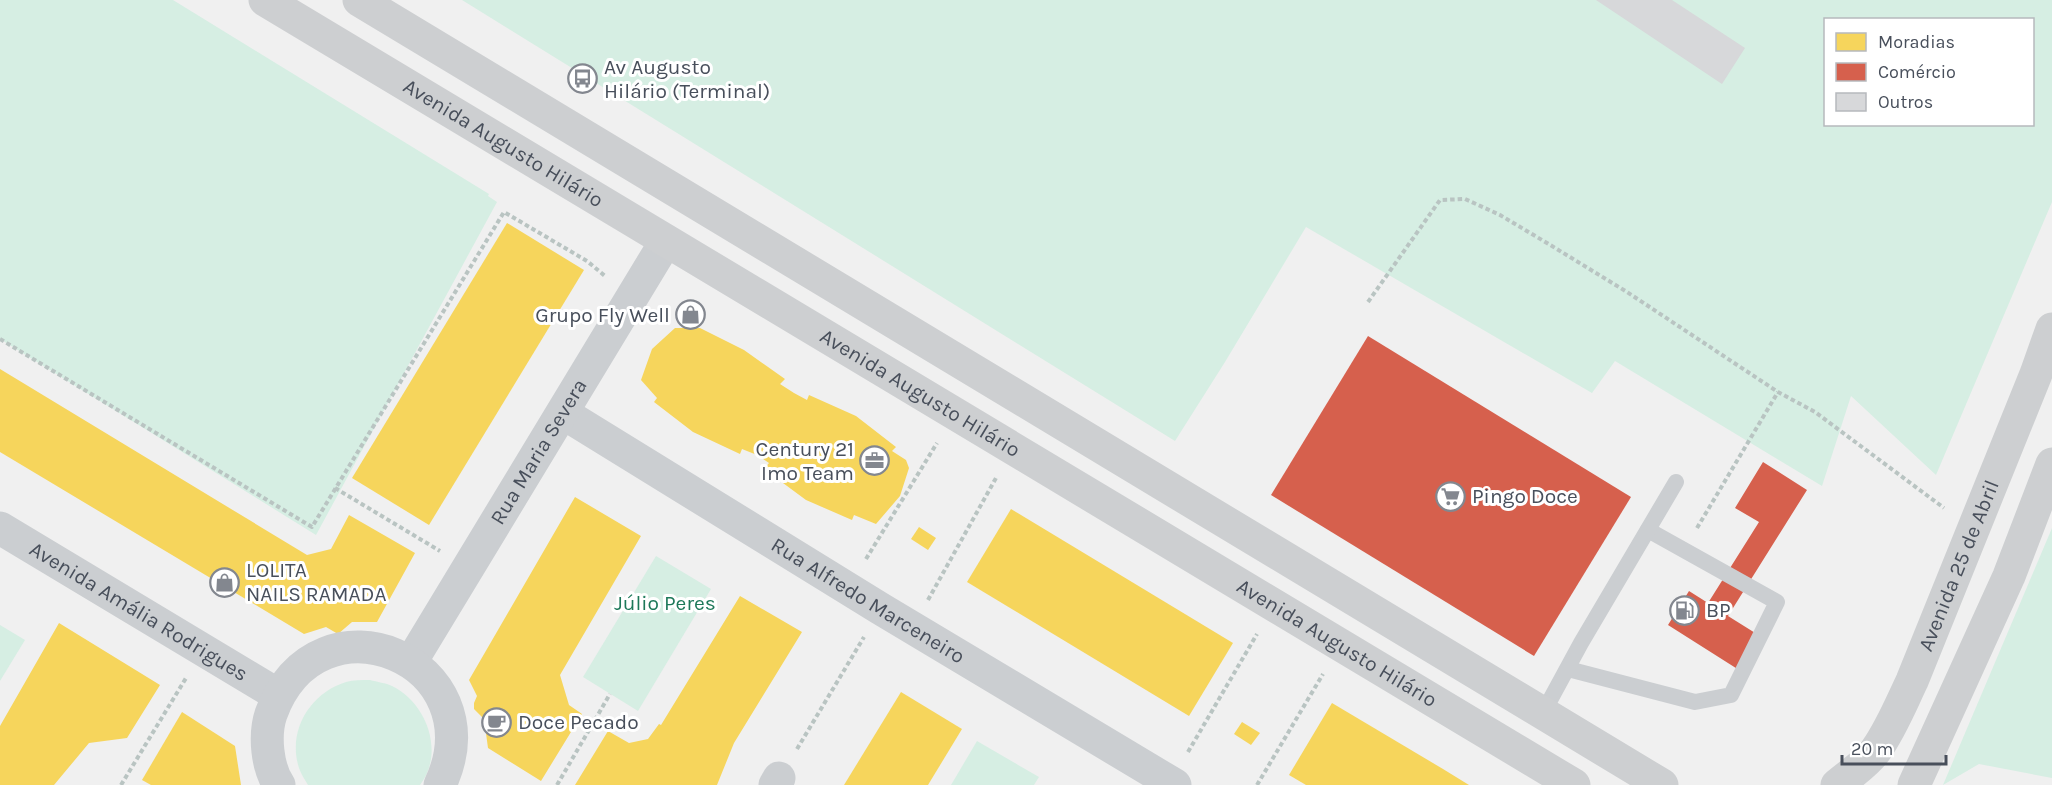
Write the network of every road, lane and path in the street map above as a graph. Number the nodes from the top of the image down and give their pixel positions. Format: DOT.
graph roads {
  1 [pos="265,0"];
  2 [pos="359,0"];
  3 [pos="666,241"];
  4 [pos="630,299"];
  5 [pos="1368,302"];
  6 [pos="2052,328"];
  7 [pos="0,340"];
  8 [pos="1778,392"];
  9 [pos="563,413"];
  10 [pos="955,414"];
  11 [pos="1012,448"];
  12 [pos="2052,464"];
  13 [pos="1676,483"];
  14 [pos="335,488"];
  15 [pos="0,528"];
  16 [pos="1648,530"];
  17 [pos="1973,530"];
  18 [pos="1684,550"];
  19 [pos="468,567"];
  20 [pos="849,588"];
  21 [pos="1275,605"];
  22 [pos="881,609"];
  23 [pos="913,628"];
  24 [pos="1340,645"];
  25 [pos="204,650"];
  26 [pos="411,662"];
  27 [pos="1568,669"];
  28 [pos="278,694"];
  29 [pos="610,694"];
  30 [pos="1544,713"];
  31 [pos="777,782"];
  32 [pos="1173,783"];
  33 [pos="121,785"];
  34 [pos="279,785"];
  35 [pos="440,785"];
  36 [pos="557,785"];
  37 [pos="1257,785"];
  38 [pos="1574,785"];
  39 [pos="1662,785"];
  40 [pos="1837,785"];
  41 [pos="1914,785"];
  1 -- 3 [label="main road, Avenida Augusto Hilário"];
  2 -- 30 [label="main road"];
  3 -- 4 [label="street, Rua Maria Severa"];
  3 -- 10 [label="main road, Avenida Augusto Hilário"];
  4 -- 9 [label="street, Rua Maria Severa"];
  4 -- 14 [label="path"];
  5 -- 8 [label="path"];
  6 -- 17 [label="main road, Avenida 25 de Abril"];
  7 -- 14 [label="path"];
  8 -- 17 [label="path"];
  8 -- 18 [label="path"];
  9 -- 19 [label="street, Rua Maria Severa"];
  9 -- 20 [label="street, Rua Alfredo Marceneiro"];
  10 -- 11 [label="main road, Avenida Augusto Hilário"];
  10 -- 20 [label="path"];
  11 -- 21 [label="main road, Avenida Augusto Hilário"];
  11 -- 23 [label="path"];
  12 -- 41 [label="main road"];
  13 -- 16 [label="lane"];
  14 -- 19 [label="path"];
  15 -- 25 [label="street, Avenida Amália Rodrigues"];
  16 -- 18 [label="lane"];
  16 -- 27 [label="lane"];
  17 -- 40 [label="main road, Avenida 25 de Abril"];
  18 -- 27 [label="lane"];
  19 -- 26 [label="street, Rua Maria Severa"];
  20 -- 22 [label="street, Rua Alfredo Marceneiro"];
  21 -- 24 [label="main road, Avenida Augusto Hilário"];
  21 -- 32 [label="path"];
  22 -- 23 [label="street, Rua Alfredo Marceneiro"];
  22 -- 31 [label="path"];
  23 -- 32 [label="street, Rua Alfredo Marceneiro"];
  24 -- 37 [label="path"];
  24 -- 38 [label="main road, Avenida Augusto Hilário"];
  25 -- 28 [label="street, Avenida Amália Rodrigues"];
  25 -- 33 [label="path"];
  26 -- 28 [label="street"];
  26 -- 35 [label="street"];
  27 -- 30 [label="lane"];
  28 -- 34 [label="street"];
  29 -- 36 [label="path"];
  30 -- 39 [label="main road"];
}
